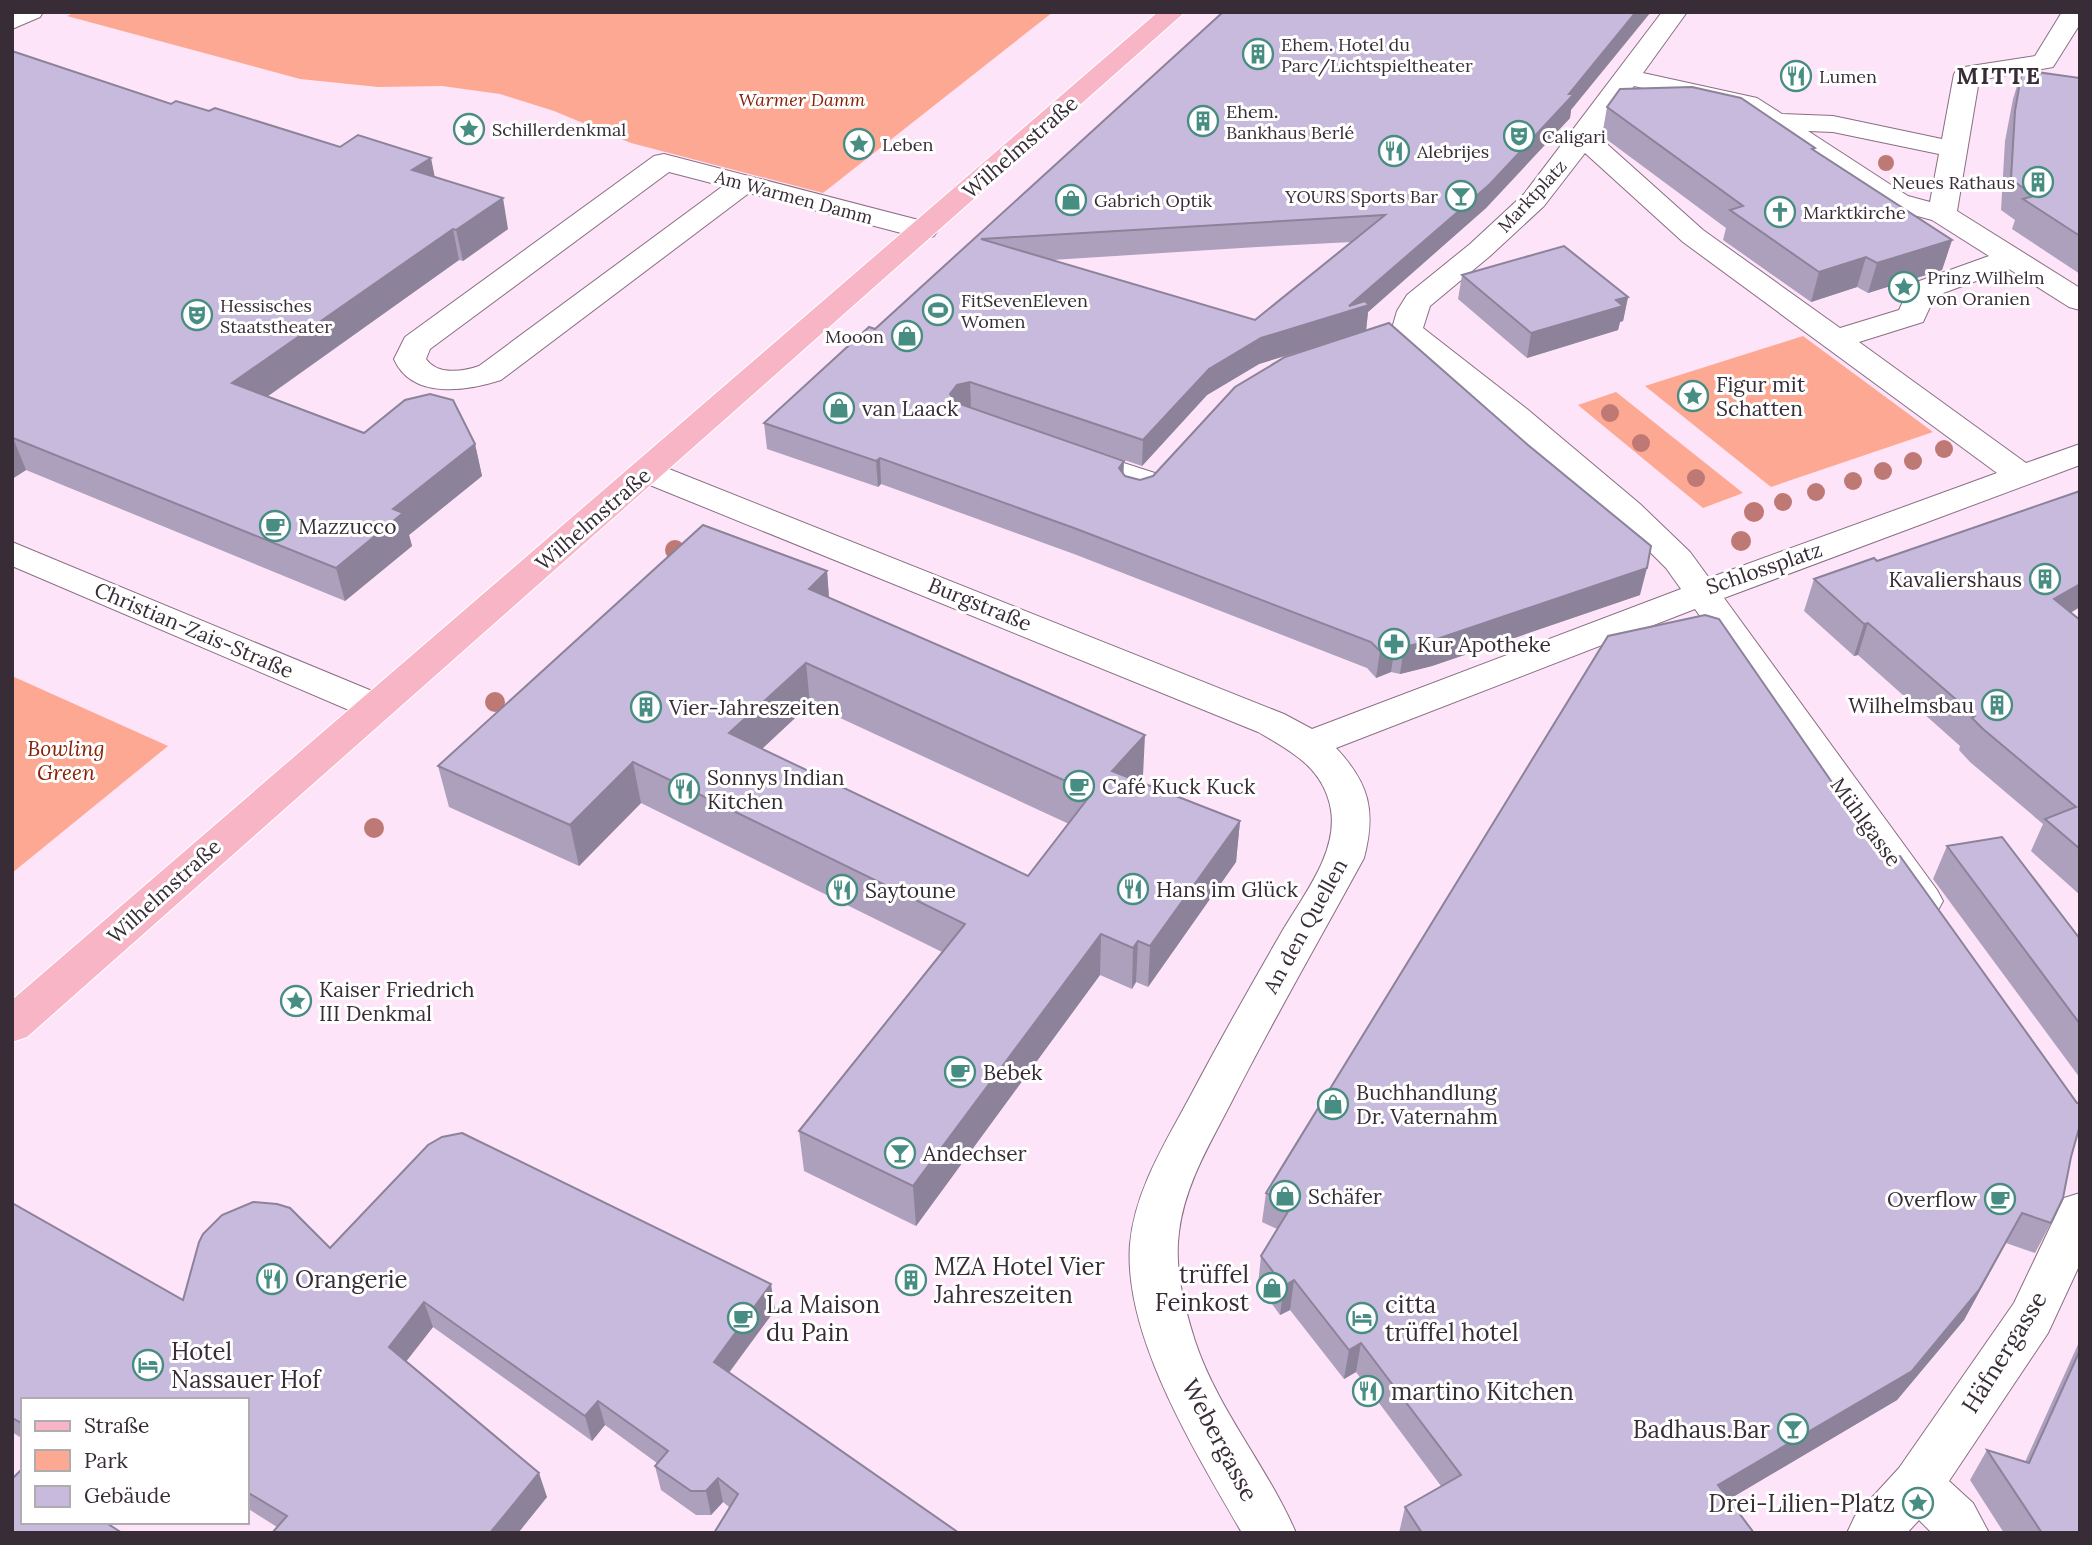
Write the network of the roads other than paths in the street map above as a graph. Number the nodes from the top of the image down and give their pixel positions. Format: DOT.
graph roads {
  1 [pos="31,12"];
  2 [pos="1173,12"];
  3 [pos="1675,12"];
  4 [pos="2072,13"];
  5 [pos="2080,14"];
  6 [pos="12,22"];
  7 [pos="1627,76"];
  8 [pos="1775,122"];
  9 [pos="1584,137"];
  10 [pos="1952,149"];
  11 [pos="746,183"];
  12 [pos="1942,214"];
  13 [pos="924,230"];
  14 [pos="2013,258"];
  15 [pos="2080,301"];
  16 [pos="1406,333"];
  17 [pos="1834,340"];
  18 [pos="1321,357"];
  19 [pos="1046,447"];
  20 [pos="2071,458"];
  21 [pos="647,472"];
  22 [pos="2021,475"];
  23 [pos="1151,480"];
  24 [pos="12,553"];
  25 [pos="1701,594"];
  26 [pos="376,707"];
  27 [pos="1309,744"];
  28 [pos="1943,929"];
  29 [pos="12,1026"];
  30 [pos="2080,1212"];
  31 [pos="1171,1346"];
  32 [pos="1917,1485"];
  33 [pos="1270,1533"];
  34 [pos="1872,1533"];
  35 [pos="1963,1533"];
  1 -- 6 [label="street"];
  2 -- 13 [label="main road, Wilhelmstraße"];
  3 -- 7 [label="street, Marktplatz"];
  4 -- 5 [label="street"];
  4 -- 10 [label="street"];
  7 -- 8 [label="street"];
  7 -- 9 [label="street, Marktplatz"];
  8 -- 10 [label="street"];
  8 -- 12 [label="street"];
  9 -- 16 [label="street, Marktplatz"];
  9 -- 17 [label="street"];
  10 -- 12 [label="street"];
  11 -- 11 [label="street, Am Warmen Damm"];
  11 -- 13 [label="street, Am Warmen Damm"];
  12 -- 14 [label="street"];
  13 -- 21 [label="main road, Wilhelmstraße"];
  14 -- 15 [label="street"];
  14 -- 17 [label="street"];
  16 -- 18 [label="street"];
  16 -- 25 [label="street, Schlossplatz"];
  17 -- 22 [label="street"];
  19 -- 23 [label="street"];
  20 -- 22 [label="street, Schlossplatz"];
  21 -- 26 [label="main road, Wilhelmstraße"];
  21 -- 27 [label="street, Burgstraße"];
  22 -- 25 [label="street, Schlossplatz"];
  24 -- 26 [label="street, Christian-Zais-Straße"];
  25 -- 27 [label="street"];
  25 -- 28 [label="street, Mühlgasse"];
  26 -- 29 [label="main road, Wilhelmstraße"];
  27 -- 31 [label="street, An den Quellen"];
  30 -- 32 [label="street, Häfnergasse"];
  31 -- 33 [label="street, Webergasse"];
  32 -- 34 [label="street"];
  32 -- 35 [label="street"];
}
